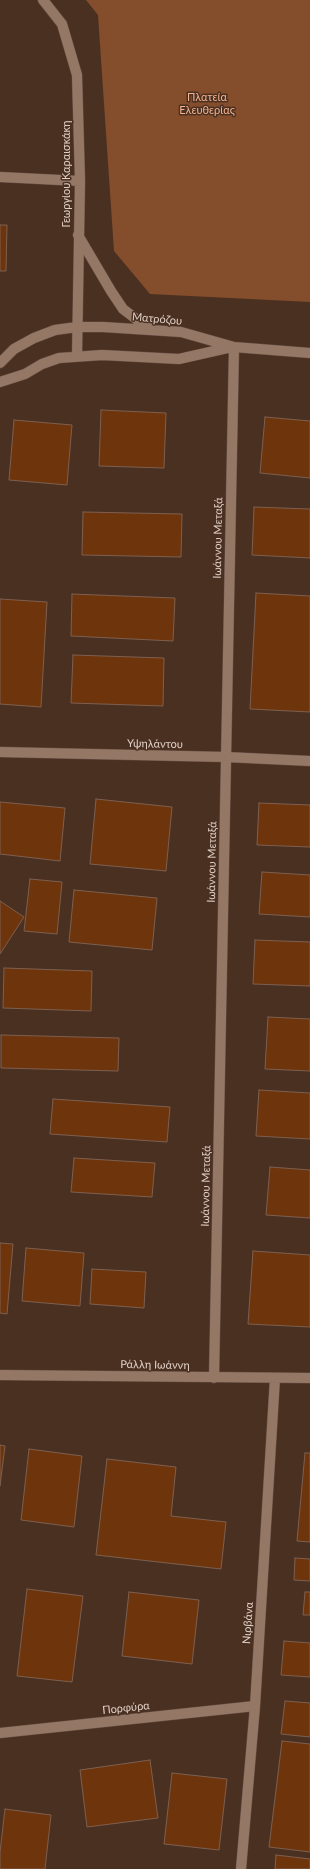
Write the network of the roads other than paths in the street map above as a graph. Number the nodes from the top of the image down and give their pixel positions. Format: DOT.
graph roads {
  1 [pos="43,0"];
  2 [pos="0,177"];
  3 [pos="80,181"];
  4 [pos="78,235"];
  5 [pos="77,327"];
  6 [pos="159,330"];
  7 [pos="234,347"];
  8 [pos="310,353"];
  9 [pos="77,356"];
  10 [pos="0,364"];
  11 [pos="0,382"];
  12 [pos="0,752"];
  13 [pos="226,757"];
  14 [pos="310,761"];
  15 [pos="0,1375"];
  16 [pos="214,1378"];
  17 [pos="275,1378"];
  18 [pos="310,1378"];
  19 [pos="255,1706"];
  20 [pos="0,1733"];
  21 [pos="241,1869"];
  1 -- 3 [label="street, Γεωργίου Καραισκάκη"];
  2 -- 3 [label="street"];
  3 -- 4 [label="street, Γεωργίου Καραισκάκη"];
  4 -- 5 [label="street, Γεωργίου Καραισκάκη"];
  4 -- 6 [label="street"];
  5 -- 6 [label="street, Ματρόζου"];
  5 -- 9 [label="street, Γεωργίου Καραισκάκη"];
  5 -- 10 [label="street, Ματρόζου"];
  6 -- 7 [label="street, Ματρόζου"];
  7 -- 8 [label="street, Ματρόζου"];
  7 -- 9 [label="street, Ματρόζου"];
  7 -- 13 [label="street, Ιωάννου Μεταξά"];
  9 -- 11 [label="street, Ματρόζου"];
  12 -- 13 [label="street, Υψηλάντου"];
  13 -- 14 [label="street, Υψηλάντου"];
  13 -- 16 [label="street, Ιωάννου Μεταξά"];
  15 -- 16 [label="street, Ράλλη Ιωάννη"];
  16 -- 17 [label="street, Ράλλη Ιωάννη"];
  17 -- 18 [label="street, Ράλλη Ιωάννη"];
  17 -- 19 [label="street, Νιρβάνα"];
  19 -- 20 [label="street, Πορφύρα"];
  19 -- 21 [label="street, Νιρβάνα"];
}
